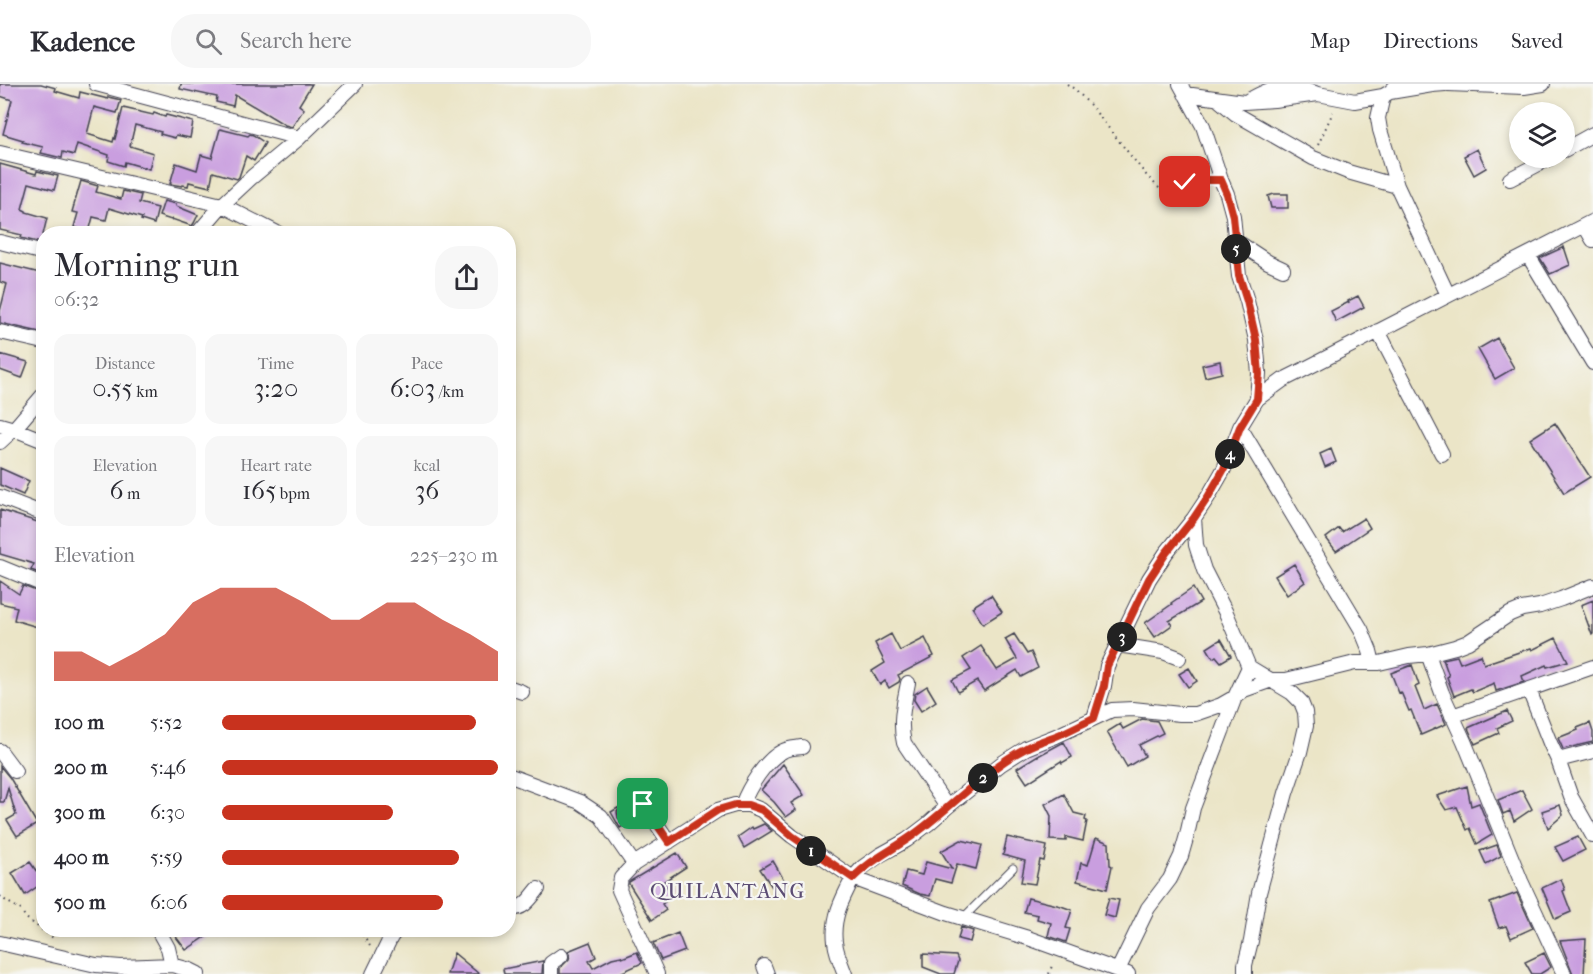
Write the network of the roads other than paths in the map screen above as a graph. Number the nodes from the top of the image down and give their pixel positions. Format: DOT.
graph roads {
  1 [pos="96,84"];
  2 [pos="355,84"];
  3 [pos="1447,84"];
  4 [pos="1543,84"];
  5 [pos="1496,85"];
  6 [pos="1523,86"];
  7 [pos="1183,89"];
  8 [pos="146,90"];
  9 [pos="1390,91"];
  10 [pos="1217,98"];
  11 [pos="1593,134"];
  12 [pos="300,138"];
  13 [pos="1575,144"];
  14 [pos="0,153"];
  15 [pos="1531,168"];
  16 [pos="1510,179"];
  17 [pos="1397,186"];
  18 [pos="222,205"];
  19 [pos="1589,223"];
  20 [pos="204,226"];
  21 [pos="263,226"];
  22 [pos="1593,240"];
  23 [pos="1236,241"];
  24 [pos="0,242"];
  25 [pos="36,252"];
  26 [pos="1528,255"];
  27 [pos="1283,269"];
  28 [pos="1448,295"];
  29 [pos="1378,331"];
  30 [pos="0,332"];
  31 [pos="36,340"];
  32 [pos="1593,363"];
  33 [pos="1257,399"];
  34 [pos="36,403"];
  35 [pos="0,425"];
  36 [pos="1240,427"];
  37 [pos="14,429"];
  38 [pos="36,438"];
  39 [pos="0,442"];
  40 [pos="1442,454"];
  41 [pos="0,497"];
  42 [pos="36,511"];
  43 [pos="1194,518"];
  44 [pos="0,567"];
  45 [pos="36,582"];
  46 [pos="1593,586"];
  47 [pos="1118,645"];
  48 [pos="1428,654"];
  49 [pos="1179,658"];
  50 [pos="1373,663"];
  51 [pos="1249,667"];
  52 [pos="1593,667"];
  53 [pos="1272,680"];
  54 [pos="908,682"];
  55 [pos="1529,690"];
  56 [pos="1235,697"];
  57 [pos="1452,716"];
  58 [pos="1094,718"];
  59 [pos="802,747"];
  60 [pos="1593,751"];
  61 [pos="0,752"];
  62 [pos="1558,760"];
  63 [pos="15,771"];
  64 [pos="516,778"];
  65 [pos="742,804"];
  66 [pos="947,807"];
  67 [pos="626,813"];
  68 [pos="1593,836"];
  69 [pos="669,842"];
  70 [pos="634,864"];
  71 [pos="1013,868"];
  72 [pos="853,878"];
  73 [pos="538,889"];
  74 [pos="516,908"];
  75 [pos="964,917"];
  76 [pos="162,937"];
  77 [pos="391,937"];
  78 [pos="0,943"];
  79 [pos="561,956"];
  80 [pos="172,965"];
  81 [pos="377,968"];
  82 [pos="1123,972"];
  83 [pos="198,974"];
  84 [pos="551,974"];
  85 [pos="657,974"];
  86 [pos="844,974"];
  87 [pos="1245,974"];
  88 [pos="1564,974"];
  1 -- 8 [label="street"];
  2 -- 12 [label="street"];
  3 -- 5 [label="street"];
  3 -- 9 [label="street"];
  4 -- 6 [label="street"];
  5 -- 6 [label="street"];
  7 -- 10 [label="street"];
  7 -- 23 [label="street"];
  8 -- 12 [label="street"];
  9 -- 10 [label="street"];
  9 -- 17 [label="street"];
  10 -- 17 [label="street"];
  11 -- 13 [label="street"];
  12 -- 18 [label="street"];
  14 -- 18 [label="street"];
  15 -- 16 [label="street"];
  17 -- 28 [label="street"];
  18 -- 20 [label="street"];
  18 -- 21 [label="street"];
  19 -- 22 [label="street"];
  19 -- 26 [label="street"];
  23 -- 27 [label="street"];
  23 -- 33 [label="street"];
  24 -- 25 [label="street"];
  26 -- 28 [label="street"];
  26 -- 32 [label="street"];
  28 -- 29 [label="street"];
  29 -- 33 [label="street"];
  29 -- 40 [label="street"];
  30 -- 31 [label="street"];
  33 -- 36 [label="street"];
  34 -- 37 [label="street"];
  35 -- 37 [label="street"];
  36 -- 43 [label="street"];
  36 -- 50 [label="street"];
  37 -- 38 [label="street"];
  37 -- 39 [label="street"];
  41 -- 42 [label="street"];
  43 -- 47 [label="street"];
  43 -- 51 [label="street"];
  44 -- 45 [label="street"];
  46 -- 48 [label="street"];
  47 -- 49 [label="street"];
  47 -- 58 [label="street"];
  48 -- 50 [label="street"];
  48 -- 57 [label="street"];
  50 -- 53 [label="street"];
  51 -- 53 [label="street"];
  51 -- 56 [label="street"];
  52 -- 55 [label="street"];
  53 -- 56 [label="street"];
  53 -- 87 [label="street"];
  54 -- 66 [label="street"];
  55 -- 57 [label="street"];
  55 -- 62 [label="street"];
  56 -- 58 [label="street"];
  56 -- 82 [label="street"];
  57 -- 88 [label="street"];
  58 -- 66 [label="street"];
  59 -- 65 [label="street"];
  60 -- 62 [label="street"];
  61 -- 63 [label="street"];
  62 -- 68 [label="street"];
  64 -- 70 [label="street"];
  65 -- 69 [label="street"];
  65 -- 72 [label="street"];
  66 -- 72 [label="street"];
  67 -- 69 [label="street"];
  69 -- 70 [label="street"];
  70 -- 85 [label="street"];
  71 -- 75 [label="lane"];
  72 -- 75 [label="street"];
  72 -- 86 [label="street"];
  73 -- 74 [label="street"];
  75 -- 82 [label="street"];
  76 -- 80 [label="street"];
  77 -- 81 [label="street"];
  78 -- 80 [label="street"];
  79 -- 84 [label="street"];
  80 -- 83 [label="street"];
}
